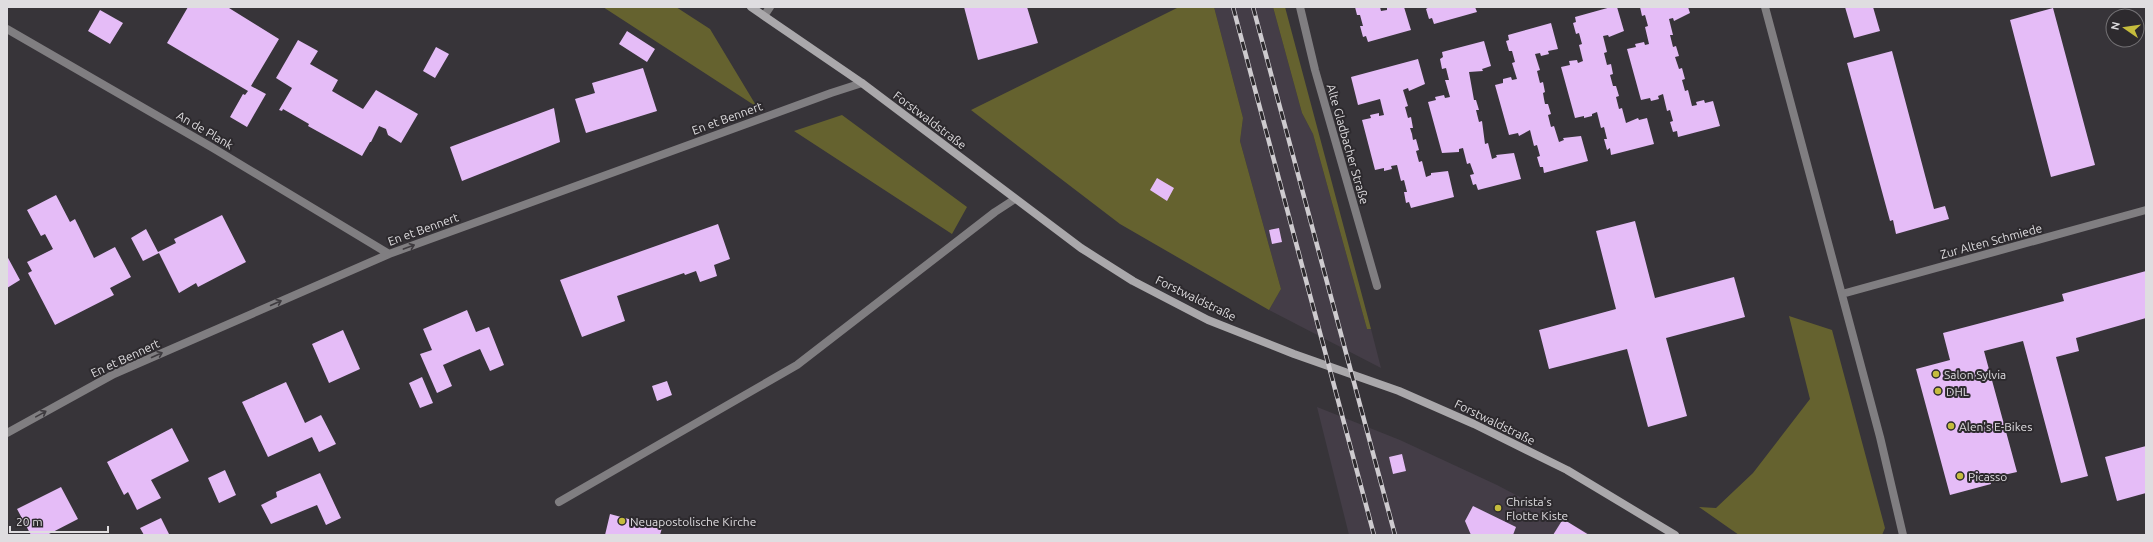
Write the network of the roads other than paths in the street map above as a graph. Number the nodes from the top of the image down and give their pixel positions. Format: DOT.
graph roads {
  1 [pos="750,7"];
  2 [pos="770,7"];
  3 [pos="1300,7"];
  4 [pos="1765,7"];
  5 [pos="764,16"];
  6 [pos="7,29"];
  7 [pos="862,83"];
  8 [pos="1014,198"];
  9 [pos="2146,210"];
  10 [pos="389,254"];
  11 [pos="1377,286"];
  12 [pos="1842,294"];
  13 [pos="7,433"];
  14 [pos="559,502"];
  15 [pos="1675,535"];
  16 [pos="1903,535"];
  1 -- 5 [label="street, Forstwaldstraße"];
  2 -- 5 [label="street"];
  3 -- 11 [label="street, Alte Gladbacher Straße"];
  4 -- 12 [label="street"];
  5 -- 7 [label="street, Forstwaldstraße"];
  6 -- 10 [label="street, An de Plank"];
  7 -- 8 [label="street, Forstwaldstraße"];
  10 -- 7 [label="street, En et Bennert, one-way"];
  8 -- 14 [label="street"];
  8 -- 15 [label="street, Forstwaldstraße"];
  9 -- 12 [label="street, Zur Alten Schmiede"];
  13 -- 10 [label="street, En et Bennert, one-way"];
  12 -- 16 [label="street"];
}
